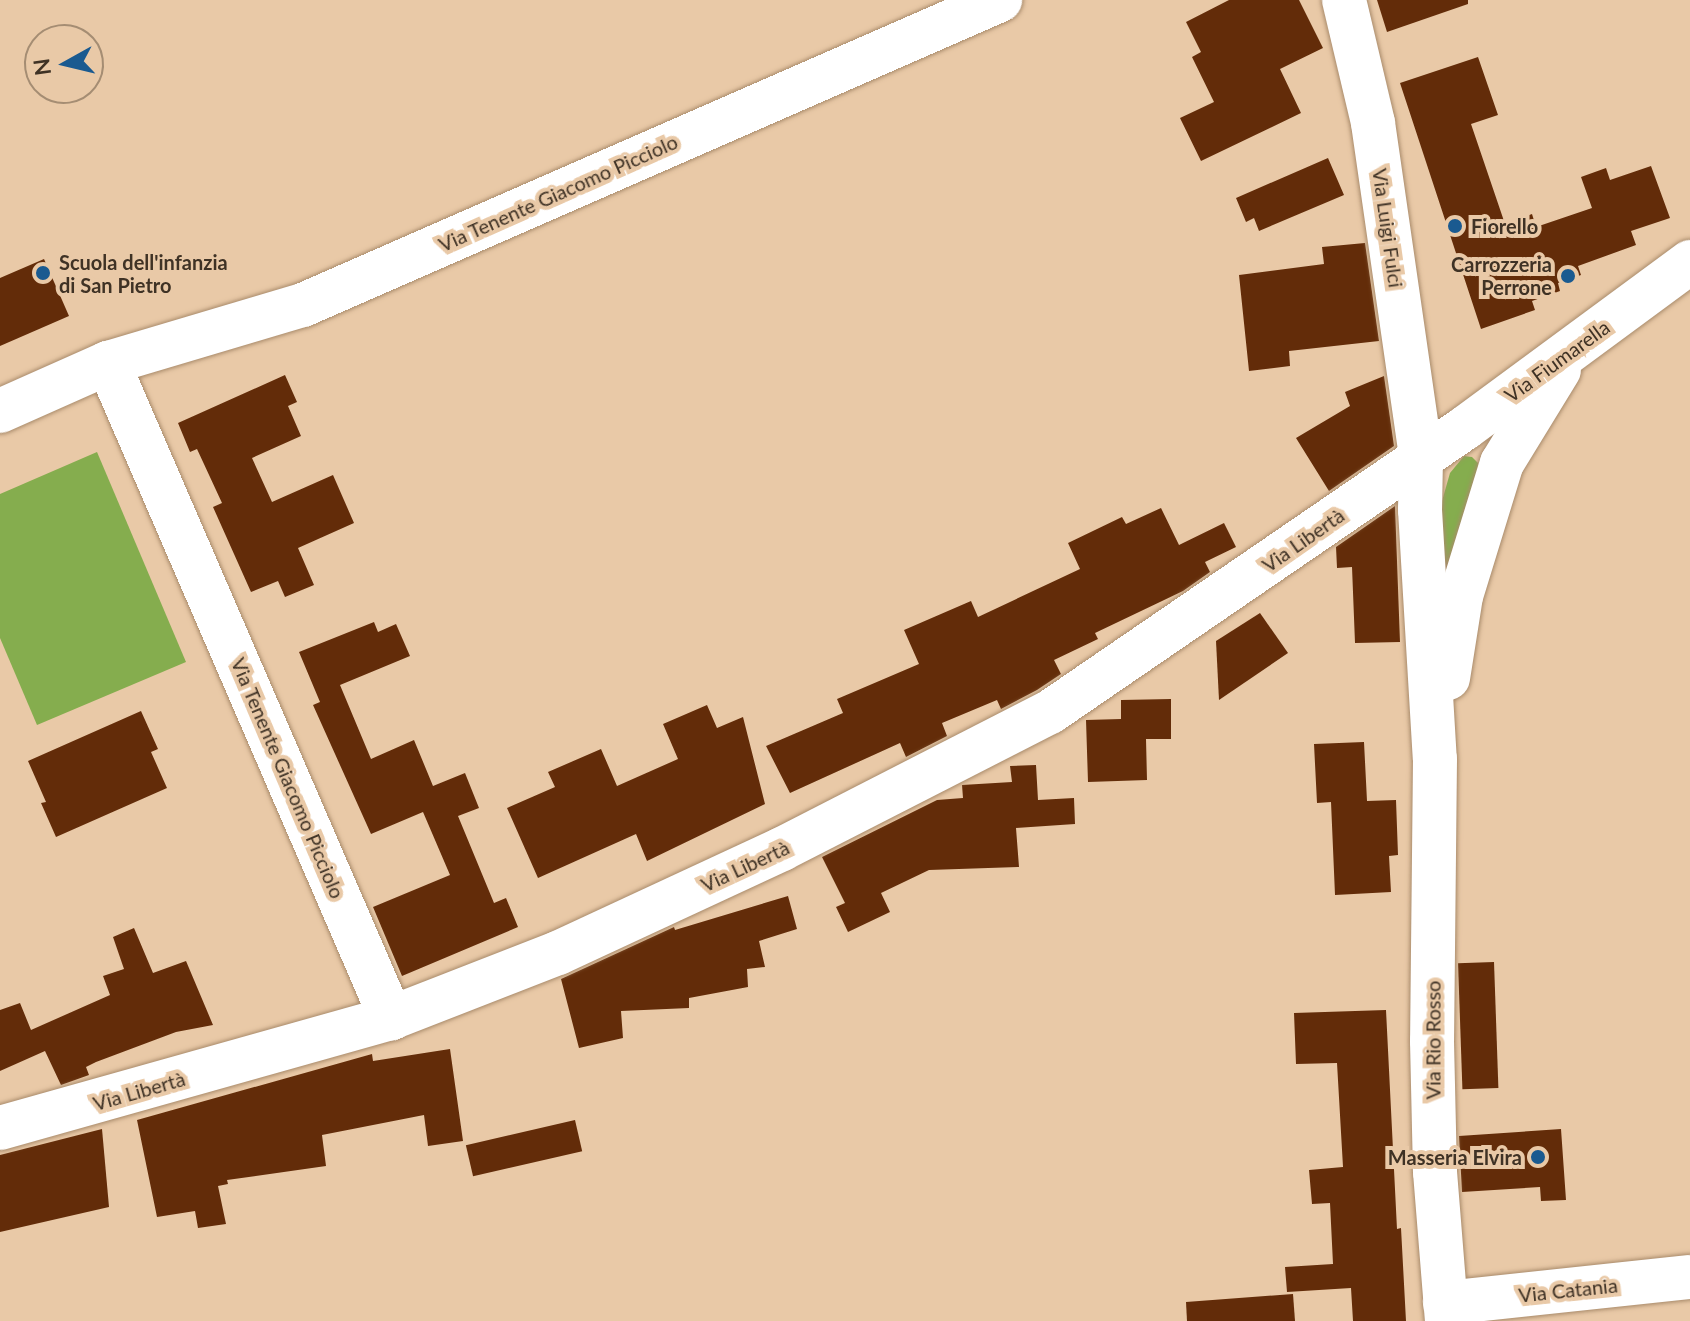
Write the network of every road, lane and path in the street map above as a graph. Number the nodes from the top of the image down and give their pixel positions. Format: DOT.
graph roads {
  1 [pos="1000,0"];
  2 [pos="1344,0"];
  3 [pos="1690,262"];
  4 [pos="1569,354"];
  5 [pos="108,363"];
  6 [pos="0,411"];
  7 [pos="1465,428"];
  8 [pos="1421,458"];
  9 [pos="1502,463"];
  10 [pos="1435,759"];
  11 [pos="391,1018"];
  12 [pos="0,1128"];
  13 [pos="1690,1277"];
  14 [pos="1446,1312"];
  1 -- 5 [label="street, Via Tenente Giacomo Picciolo"];
  2 -- 8 [label="street, Via Luigi Fulci"];
  3 -- 4 [label="street, Via Fiumarella"];
  4 -- 7 [label="street, Via Fiumarella"];
  4 -- 9 [label="street"];
  5 -- 6 [label="street, Via Tenente Giacomo Picciolo"];
  5 -- 11 [label="street, Via Tenente Giacomo Picciolo"];
  7 -- 8 [label="street, Via Fiumarella"];
  7 -- 9 [label="street"];
  8 -- 10 [label="street, Via Luigi Fulci"];
  8 -- 11 [label="street, Via Libertà"];
  9 -- 10 [label="street"];
  10 -- 14 [label="street, Via Rio Rosso"];
  11 -- 12 [label="street, Via Libertà"];
  13 -- 14 [label="street, Via Catania"];
}
